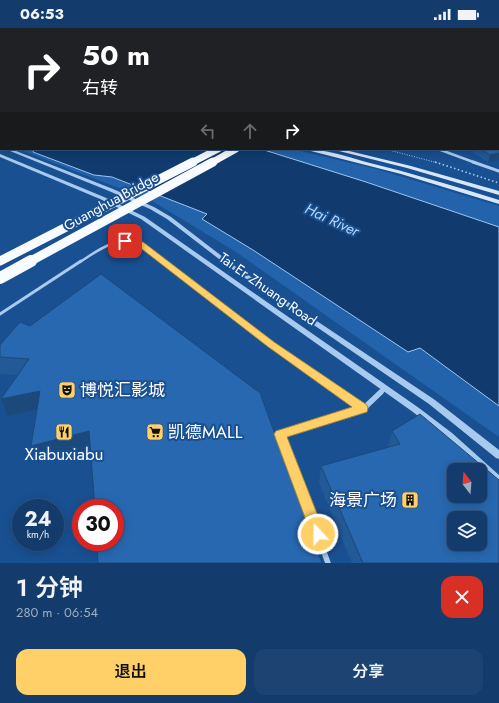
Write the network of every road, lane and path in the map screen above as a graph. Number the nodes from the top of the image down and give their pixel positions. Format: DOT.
graph roads {
  1 [pos="10,150"];
  2 [pos="216,150"];
  3 [pos="234,150"];
  4 [pos="310,150"];
  5 [pos="338,150"];
  6 [pos="389,150"];
  7 [pos="441,150"];
  8 [pos="0,155"];
  9 [pos="499,171"];
  10 [pos="499,183"];
  11 [pos="499,193"];
  12 [pos="499,202"];
  13 [pos="0,261"];
  14 [pos="0,278"];
  15 [pos="0,314"];
  16 [pos="385,388"];
  17 [pos="363,408"];
  18 [pos="499,455"];
  19 [pos="499,481"];
  20 [pos="328,563"];
  1 -- 18 [label="street, Tai Er Zhuang Road"];
  2 -- 13 [label="highway, Guanghua Bridge, bridge"];
  3 -- 14 [label="highway, Guanghua Bridge, bridge"];
  4 -- 12 [label="main road"];
  5 -- 11 [label="main road"];
  6 -- 10 [label="path"];
  7 -- 9 [label="street"];
  8 -- 16 [label="street, Tai Er Zhuang Road"];
  15 -- 17 [label="lane"];
  16 -- 17 [label="street"];
  16 -- 19 [label="street, Tai Er Zhuang Road"];
  17 -- 20 [label="street"];
}
